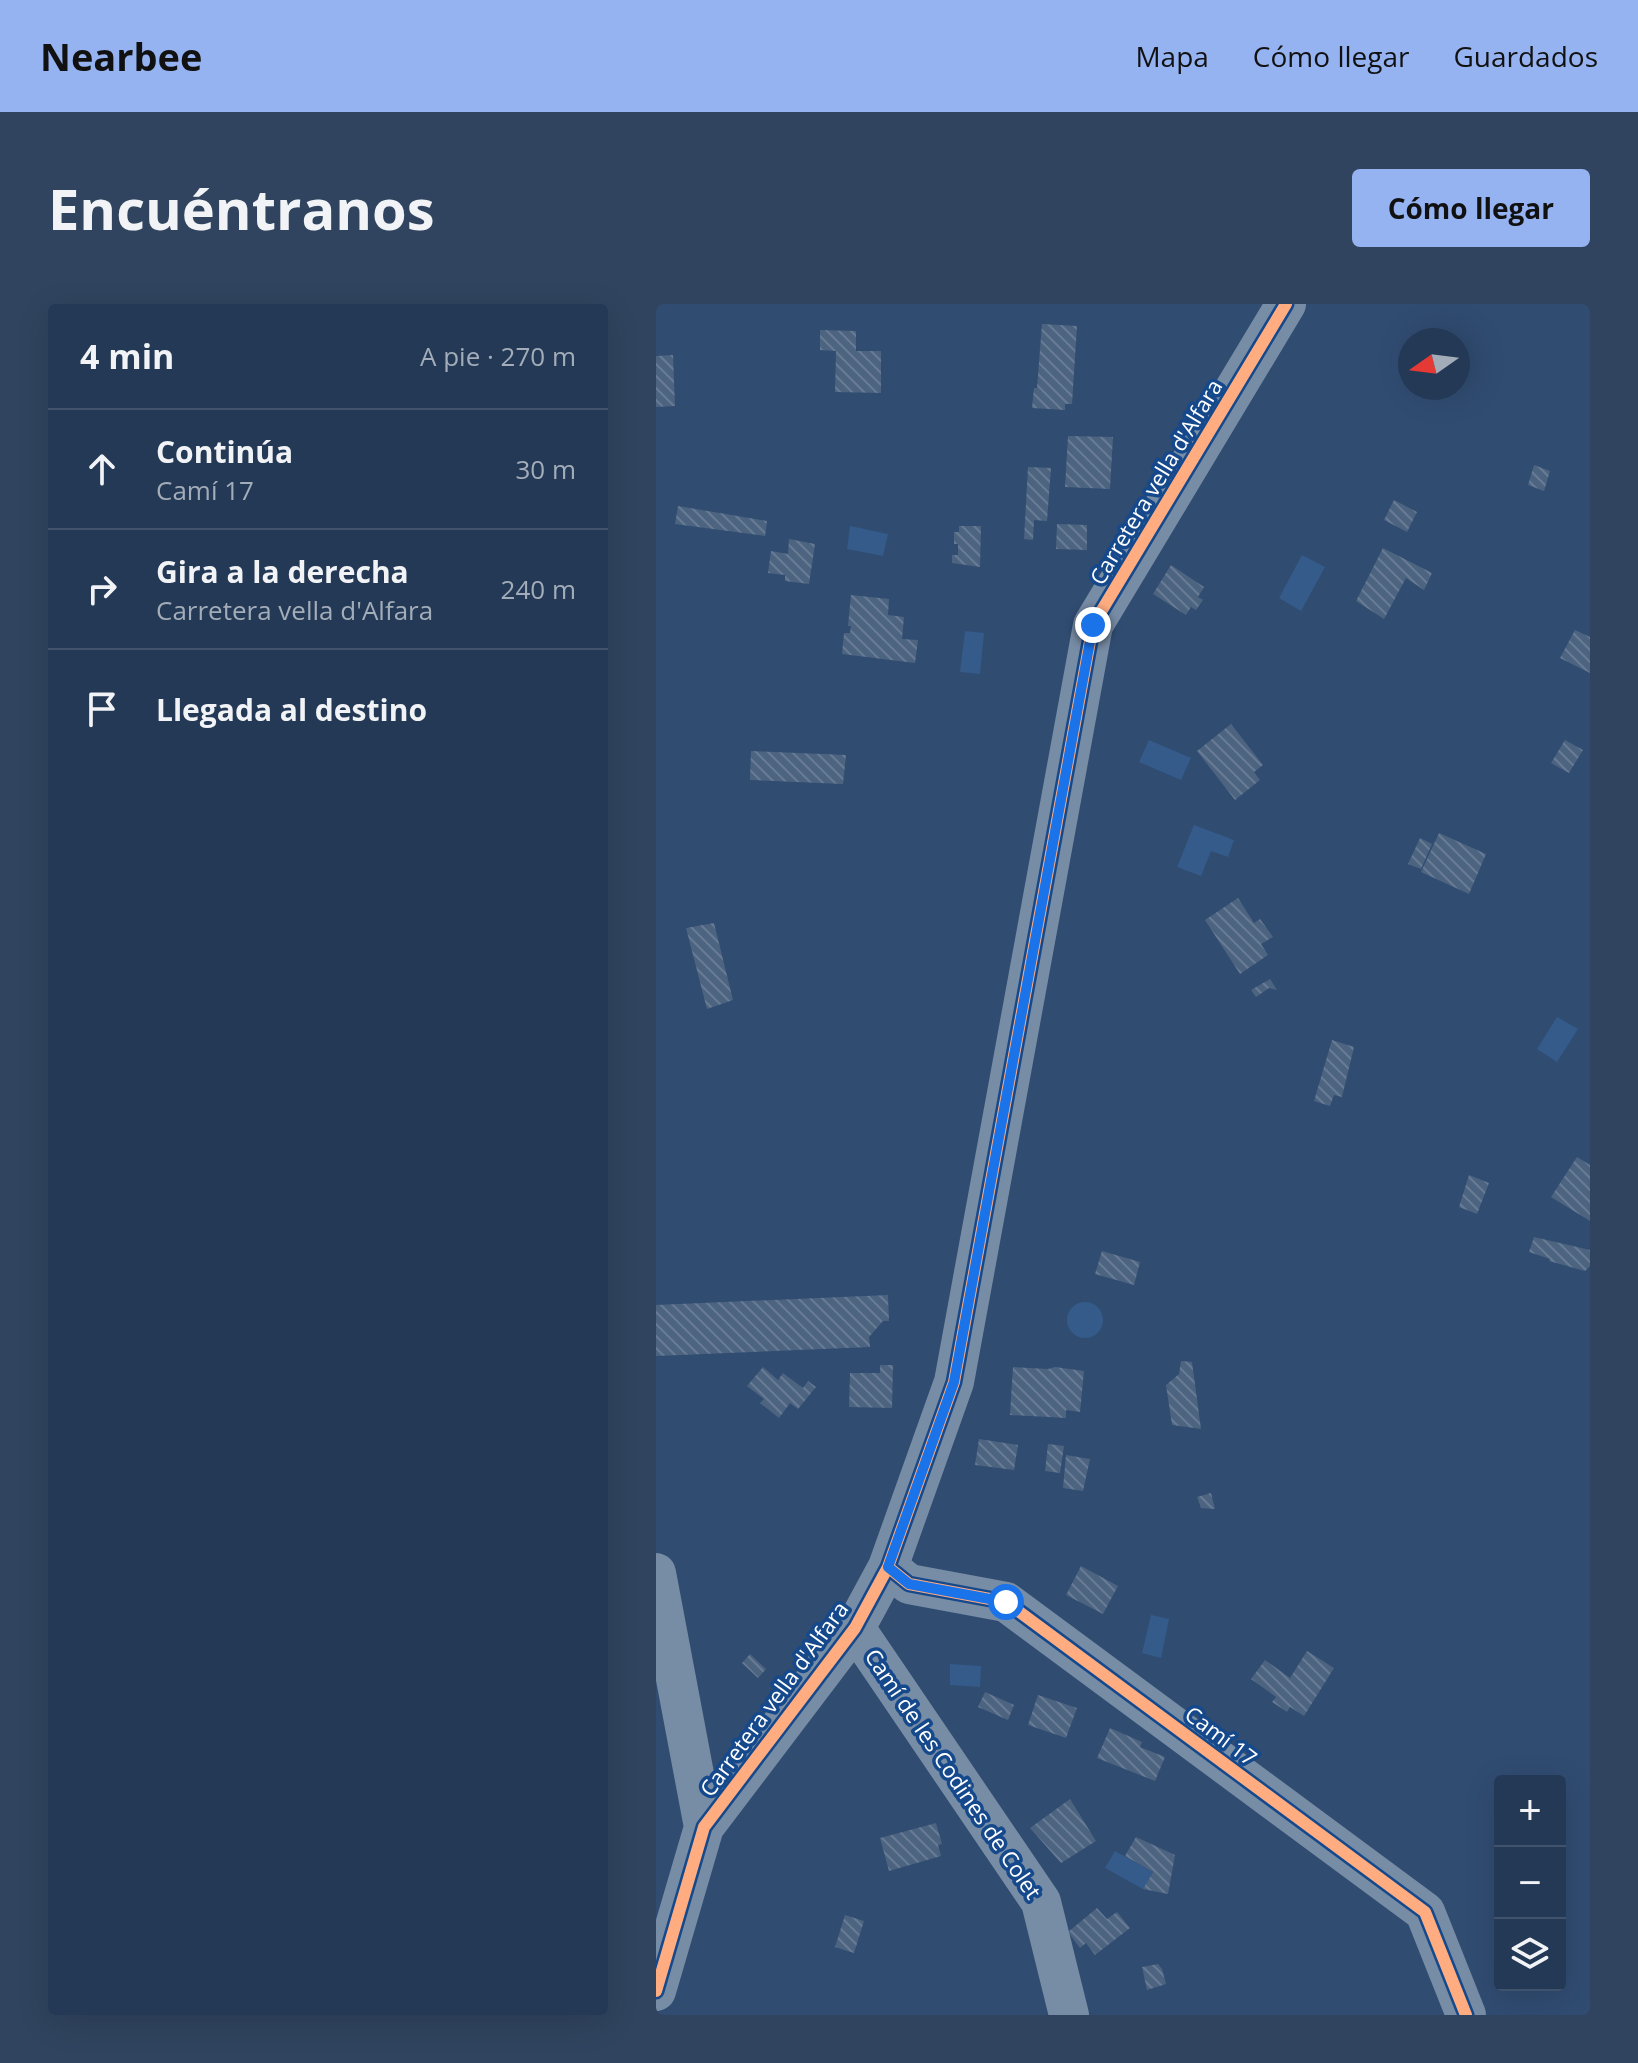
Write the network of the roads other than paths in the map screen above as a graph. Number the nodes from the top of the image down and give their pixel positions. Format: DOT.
graph roads {
  1 [pos="1286,304"];
  2 [pos="888,1567"];
  3 [pos="656,1573"];
  4 [pos="855,1628"];
  5 [pos="704,1827"];
  6 [pos="656,1991"];
  7 [pos="1069,2015"];
  8 [pos="1466,2015"];
  1 -- 2 [label="street, Carretera vella d'Alfara"];
  2 -- 4 [label="street, Carretera vella d'Alfara"];
  2 -- 8 [label="street, Camí 17"];
  3 -- 5 [label="street"];
  4 -- 5 [label="street, Carretera vella d'Alfara"];
  4 -- 7 [label="street, Camí de les Codines de Colet"];
  5 -- 6 [label="street, Carretera vella d'Alfara"];
}
